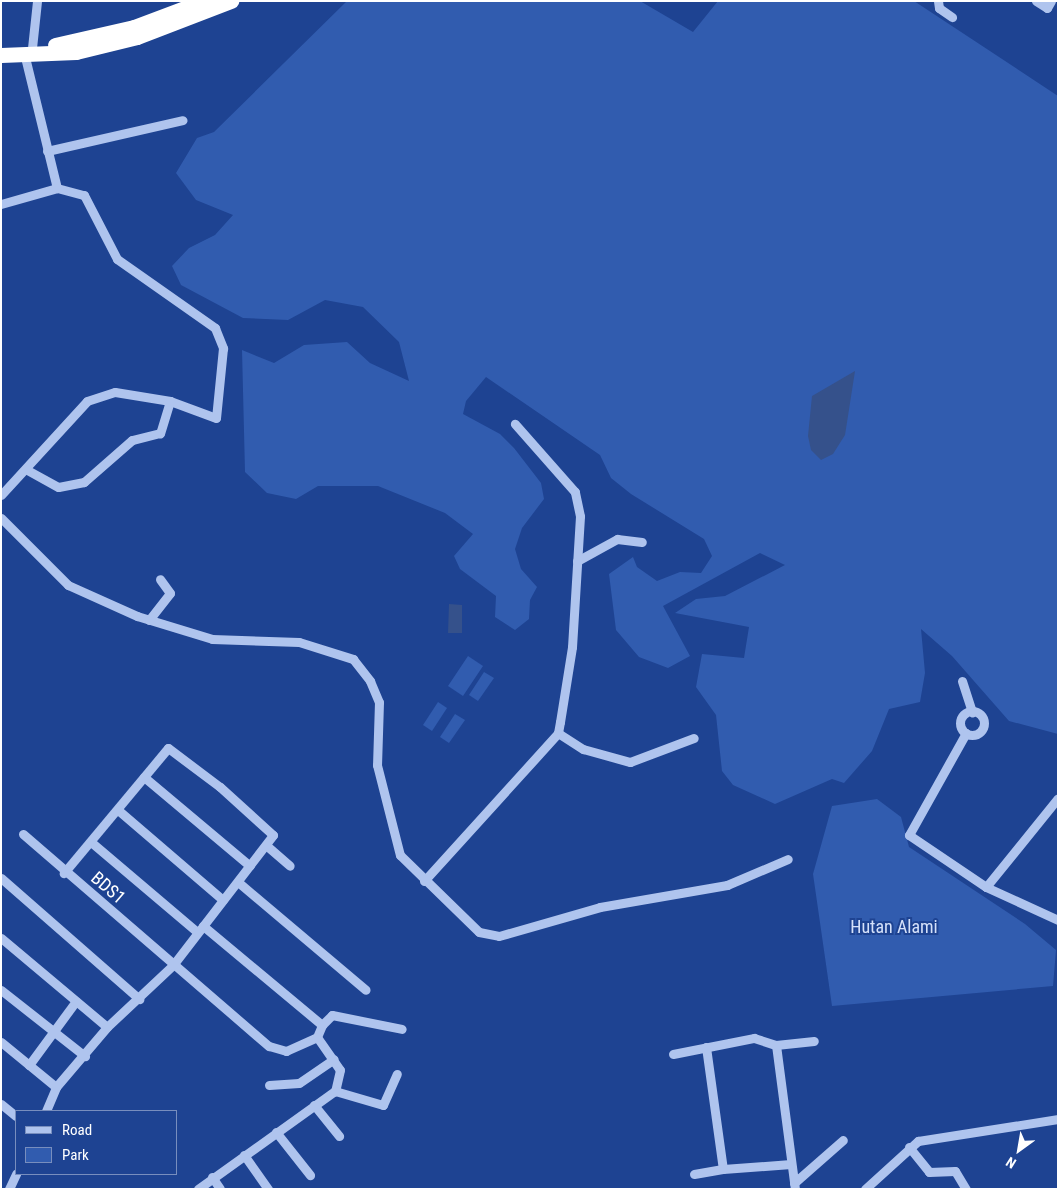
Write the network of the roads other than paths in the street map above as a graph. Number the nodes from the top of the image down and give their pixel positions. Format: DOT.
graph roads {
  1 [pos="37,1"];
  2 [pos="203,1"];
  3 [pos="231,1"];
  4 [pos="938,1"];
  5 [pos="1036,1"];
  6 [pos="1051,1"];
  7 [pos="952,17"];
  8 [pos="1,44"];
  9 [pos="28,52"];
  10 [pos="1,55"];
  11 [pos="183,120"];
  12 [pos="47,151"];
  13 [pos="57,188"];
  14 [pos="1,204"];
  15 [pos="170,402"];
  16 [pos="515,424"];
  17 [pos="26,469"];
  18 [pos="1,495"];
  19 [pos="1,518"];
  20 [pos="642,542"];
  21 [pos="577,561"];
  22 [pos="160,579"];
  23 [pos="149,620"];
  24 [pos="962,681"];
  25 [pos="972,712"];
  26 [pos="558,733"];
  27 [pos="966,733"];
  28 [pos="694,738"];
  29 [pos="144,777"];
  30 [pos="1058,798"];
  31 [pos="118,810"];
  32 [pos="23,834"];
  33 [pos="91,842"];
  34 [pos="267,846"];
  35 [pos="788,859"];
  36 [pos="250,866"];
  37 [pos="290,866"];
  38 [pos="64,873"];
  39 [pos="1,878"];
  40 [pos="424,881"];
  41 [pos="238,882"];
  42 [pos="986,887"];
  43 [pos="223,900"];
  44 [pos="1058,920"];
  45 [pos="200,929"];
  46 [pos="1,938"];
  47 [pos="173,966"];
  48 [pos="1,990"];
  49 [pos="366,990"];
  50 [pos="139,999"];
  51 [pos="76,1001"];
  52 [pos="322,1025"];
  53 [pos="107,1027"];
  54 [pos="402,1029"];
  55 [pos="53,1031"];
  56 [pos="317,1037"];
  57 [pos="814,1041"];
  58 [pos="1,1042"];
  59 [pos="776,1045"];
  60 [pos="706,1047"];
  61 [pos="673,1054"];
  62 [pos="84,1056"];
  63 [pos="334,1059"];
  64 [pos="29,1065"];
  65 [pos="397,1074"];
  66 [pos="269,1085"];
  67 [pos="56,1087"];
  68 [pos="335,1091"];
  69 [pos="1,1104"];
  70 [pos="314,1105"];
  71 [pos="46,1110"];
  72 [pos="15,1115"];
  73 [pos="1058,1119"];
  74 [pos="276,1132"];
  75 [pos="339,1136"];
  76 [pos="843,1140"];
  77 [pos="909,1147"];
  78 [pos="244,1155"];
  79 [pos="792,1164"];
  80 [pos="724,1169"];
  81 [pos="694,1174"];
  82 [pos="16,1175"];
  83 [pos="310,1175"];
  84 [pos="212,1177"];
  85 [pos="794,1186"];
  86 [pos="10,1189"];
  87 [pos="198,1189"];
  88 [pos="220,1189"];
  89 [pos="268,1189"];
  90 [pos="865,1189"];
  91 [pos="966,1189"];
  1 -- 9 [label="street"];
  2 -- 9 [label="highway"];
  3 -- 9 [label="highway"];
  4 -- 7 [label="street"];
  5 -- 6 [label="street"];
  8 -- 9 [label="highway"];
  9 -- 10 [label="highway"];
  9 -- 12 [label="street"];
  11 -- 12 [label="street"];
  12 -- 13 [label="street"];
  13 -- 14 [label="street"];
  13 -- 15 [label="street"];
  15 -- 17 [label="street"];
  15 -- 17 [label="street"];
  16 -- 21 [label="street"];
  17 -- 18 [label="street"];
  19 -- 23 [label="street"];
  20 -- 21 [label="street"];
  21 -- 26 [label="street"];
  22 -- 23 [label="street"];
  23 -- 40 [label="street"];
  24 -- 25 [label="street"];
  25 -- 27 [label="street"];
  25 -- 27 [label="street"];
  26 -- 28 [label="street"];
  26 -- 40 [label="street"];
  27 -- 42 [label="street"];
  29 -- 31 [label="street"];
  29 -- 34 [label="street"];
  29 -- 36 [label="street"];
  30 -- 42 [label="street"];
  31 -- 33 [label="street"];
  31 -- 43 [label="street"];
  32 -- 38 [label="street, BDS1"];
  33 -- 38 [label="street"];
  33 -- 45 [label="street"];
  34 -- 36 [label="street"];
  34 -- 37 [label="street"];
  35 -- 40 [label="street"];
  36 -- 41 [label="street"];
  38 -- 47 [label="street, BDS1"];
  39 -- 50 [label="street"];
  41 -- 43 [label="street"];
  41 -- 49 [label="street"];
  42 -- 44 [label="street"];
  43 -- 45 [label="street"];
  45 -- 47 [label="street"];
  45 -- 52 [label="street"];
  46 -- 51 [label="street"];
  47 -- 50 [label="street"];
  47 -- 56 [label="street, BDS1"];
  48 -- 55 [label="street"];
  50 -- 53 [label="street"];
  51 -- 53 [label="street"];
  51 -- 55 [label="street"];
  52 -- 54 [label="street"];
  52 -- 56 [label="street"];
  53 -- 62 [label="street"];
  55 -- 62 [label="street"];
  55 -- 64 [label="street"];
  56 -- 63 [label="street"];
  57 -- 59 [label="street"];
  58 -- 64 [label="street"];
  59 -- 60 [label="street"];
  59 -- 79 [label="street"];
  60 -- 61 [label="street"];
  60 -- 80 [label="street"];
  62 -- 67 [label="street"];
  63 -- 66 [label="street"];
  63 -- 68 [label="street"];
  64 -- 67 [label="street"];
  65 -- 68 [label="street"];
  67 -- 71 [label="street"];
  68 -- 70 [label="street"];
  69 -- 72 [label="street"];
  70 -- 74 [label="street"];
  70 -- 75 [label="street"];
  73 -- 77 [label="street"];
  74 -- 78 [label="street"];
  74 -- 83 [label="street"];
  76 -- 85 [label="street"];
  77 -- 90 [label="street"];
  77 -- 91 [label="street"];
  78 -- 84 [label="street"];
  78 -- 89 [label="street"];
  79 -- 80 [label="street"];
  79 -- 85 [label="street"];
  80 -- 81 [label="street"];
  82 -- 86 [label="street"];
  84 -- 87 [label="street"];
  84 -- 88 [label="street"];
}
